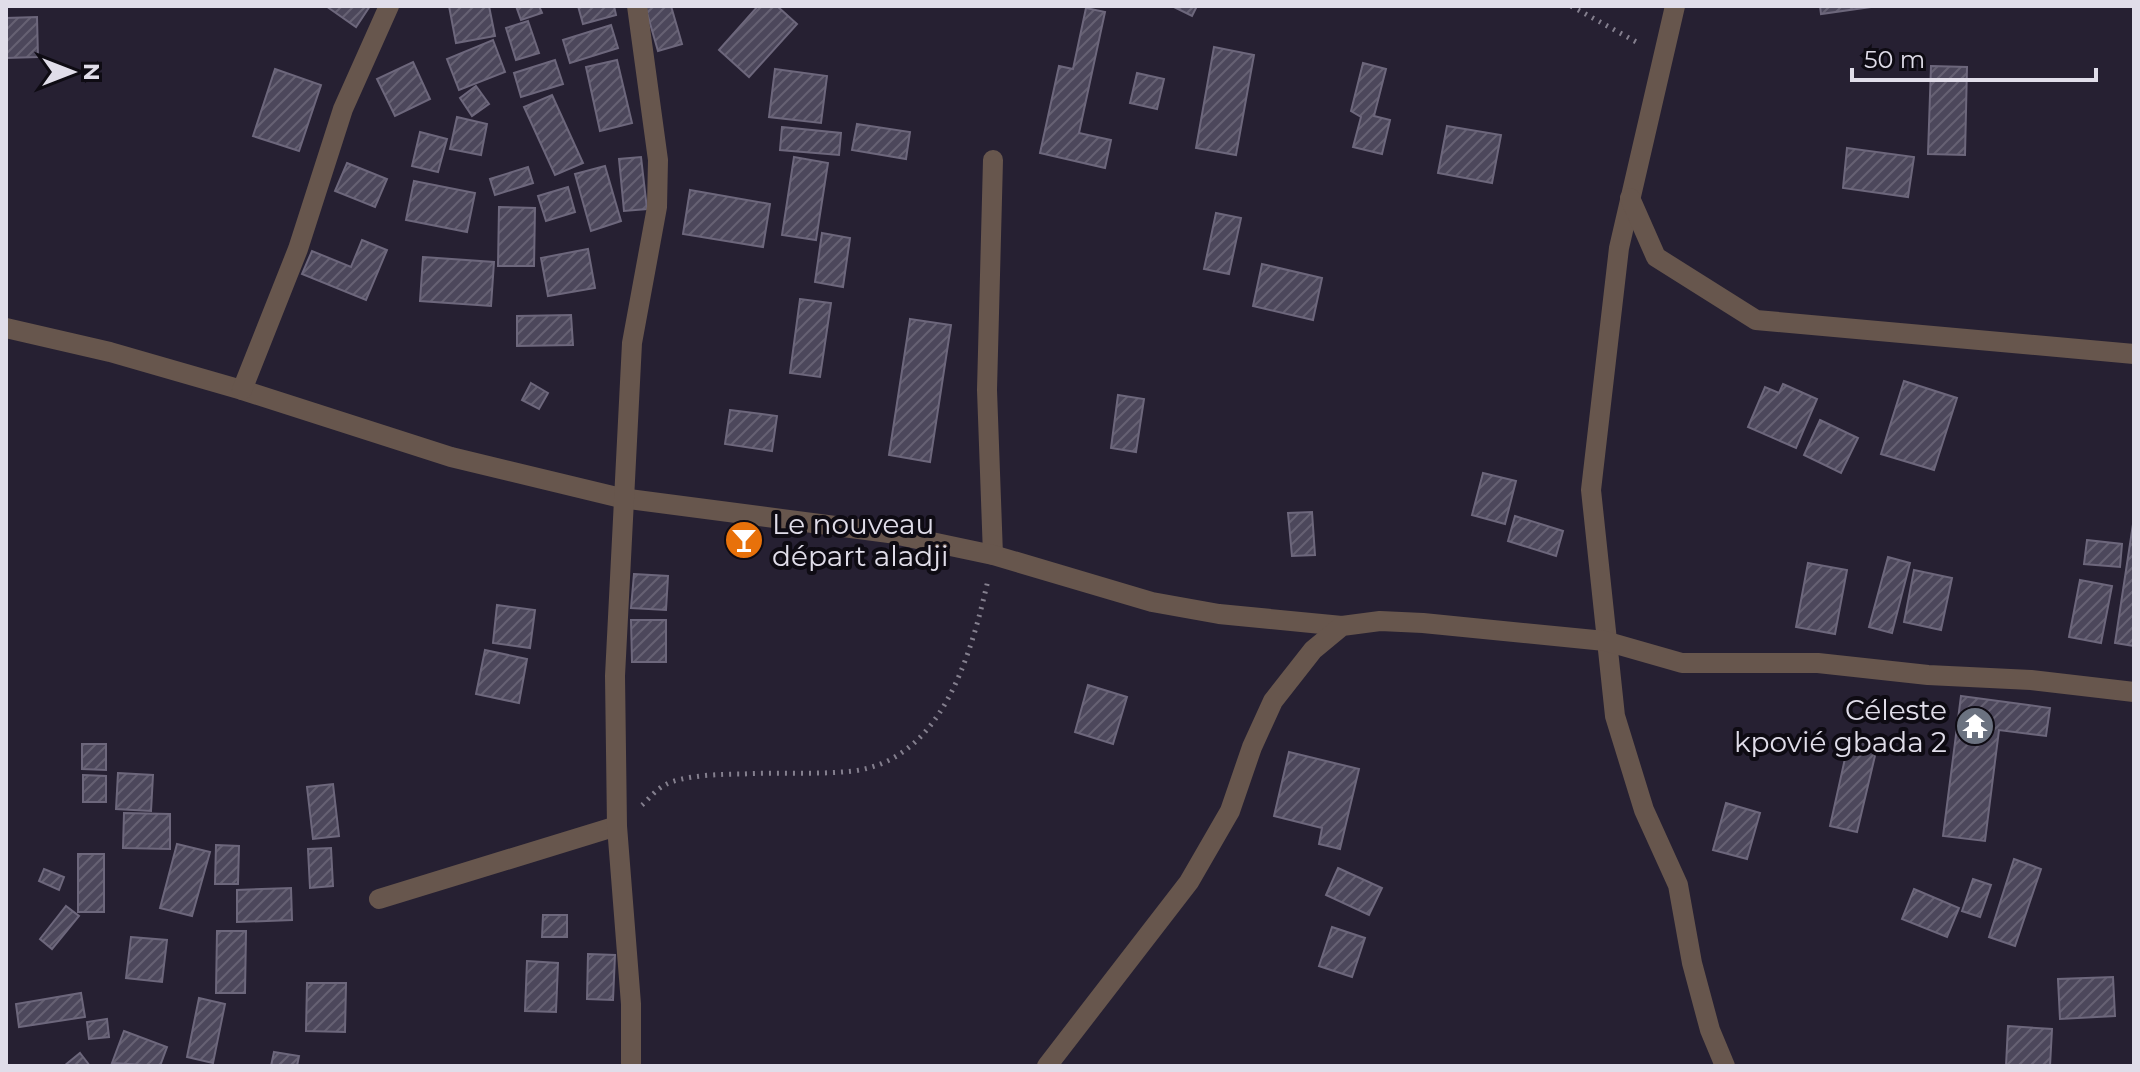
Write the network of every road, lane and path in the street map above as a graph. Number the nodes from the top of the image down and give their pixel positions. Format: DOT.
graph roads {
  1 [pos="389,6"];
  2 [pos="637,6"];
  3 [pos="1571,6"];
  4 [pos="1675,6"];
  5 [pos="1662,56"];
  6 [pos="993,160"];
  7 [pos="1630,198"];
  8 [pos="6,328"];
  9 [pos="2134,354"];
  10 [pos="242,390"];
  11 [pos="621,498"];
  12 [pos="993,555"];
  13 [pos="1342,626"];
  14 [pos="1605,641"];
  15 [pos="2134,692"];
  16 [pos="617,826"];
  17 [pos="379,899"];
  18 [pos="631,1066"];
  19 [pos="1047,1066"];
  20 [pos="1725,1066"];
  1 -- 10 [label="street"];
  2 -- 11 [label="street"];
  3 -- 5 [label="path"];
  4 -- 5 [label="street"];
  5 -- 7 [label="street"];
  6 -- 12 [label="street"];
  7 -- 9 [label="street"];
  7 -- 14 [label="street"];
  8 -- 10 [label="street"];
  10 -- 11 [label="street"];
  11 -- 12 [label="street"];
  11 -- 16 [label="street"];
  12 -- 13 [label="street"];
  12 -- 16 [label="path"];
  13 -- 14 [label="street"];
  13 -- 19 [label="street"];
  14 -- 15 [label="street"];
  14 -- 20 [label="street"];
  16 -- 17 [label="street"];
  16 -- 18 [label="street"];
}
